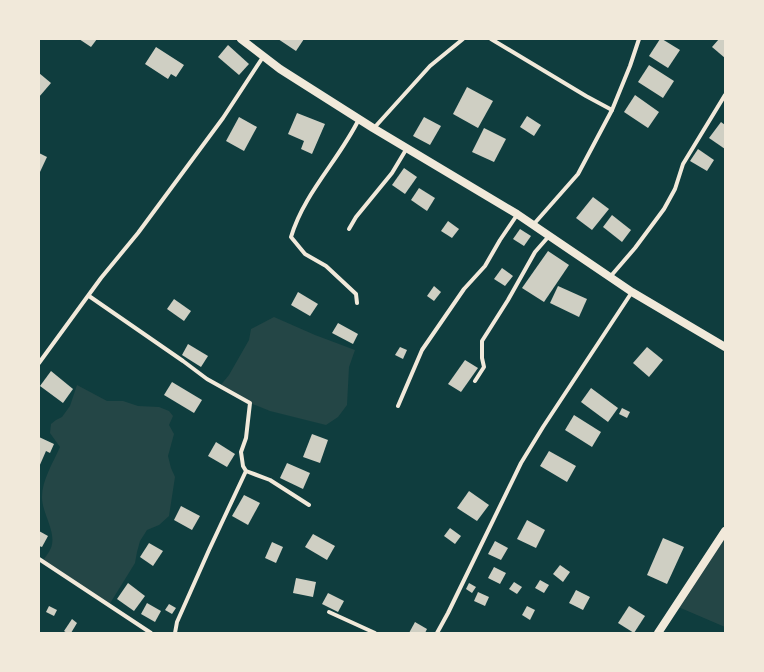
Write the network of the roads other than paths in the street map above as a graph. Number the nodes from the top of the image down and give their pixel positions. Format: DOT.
graph roads {
  1 [pos="241,39"];
  2 [pos="463,39"];
  3 [pos="491,39"];
  4 [pos="639,39"];
  5 [pos="263,57"];
  6 [pos="725,94"];
  7 [pos="612,110"];
  8 [pos="360,119"];
  9 [pos="373,128"];
  10 [pos="407,148"];
  11 [pos="517,214"];
  12 [pos="533,225"];
  13 [pos="349,229"];
  14 [pos="549,236"];
  15 [pos="610,277"];
  16 [pos="632,292"];
  17 [pos="89,296"];
  18 [pos="357,302"];
  19 [pos="725,347"];
  20 [pos="39,363"];
  21 [pos="475,381"];
  22 [pos="398,406"];
  23 [pos="246,471"];
  24 [pos="309,504"];
  25 [pos="725,531"];
  26 [pos="39,560"];
  27 [pos="329,612"];
  28 [pos="151,633"];
  29 [pos="175,633"];
  30 [pos="375,633"];
  31 [pos="437,633"];
  32 [pos="658,633"];
  1 -- 5 [label="main road"];
  2 -- 9 [label="street"];
  3 -- 7 [label="street"];
  4 -- 7 [label="street"];
  5 -- 8 [label="main road"];
  5 -- 17 [label="street"];
  6 -- 15 [label="street"];
  7 -- 12 [label="street"];
  8 -- 9 [label="main road"];
  8 -- 18 [label="street"];
  9 -- 10 [label="main road"];
  10 -- 11 [label="main road"];
  10 -- 13 [label="street"];
  11 -- 12 [label="main road"];
  11 -- 22 [label="street"];
  12 -- 14 [label="main road"];
  14 -- 15 [label="main road"];
  14 -- 21 [label="street"];
  15 -- 16 [label="main road"];
  16 -- 19 [label="main road"];
  16 -- 31 [label="street"];
  17 -- 20 [label="street"];
  17 -- 23 [label="street"];
  23 -- 24 [label="street"];
  23 -- 29 [label="street"];
  25 -- 32 [label="main road"];
  26 -- 28 [label="street"];
  27 -- 30 [label="street"];
}
